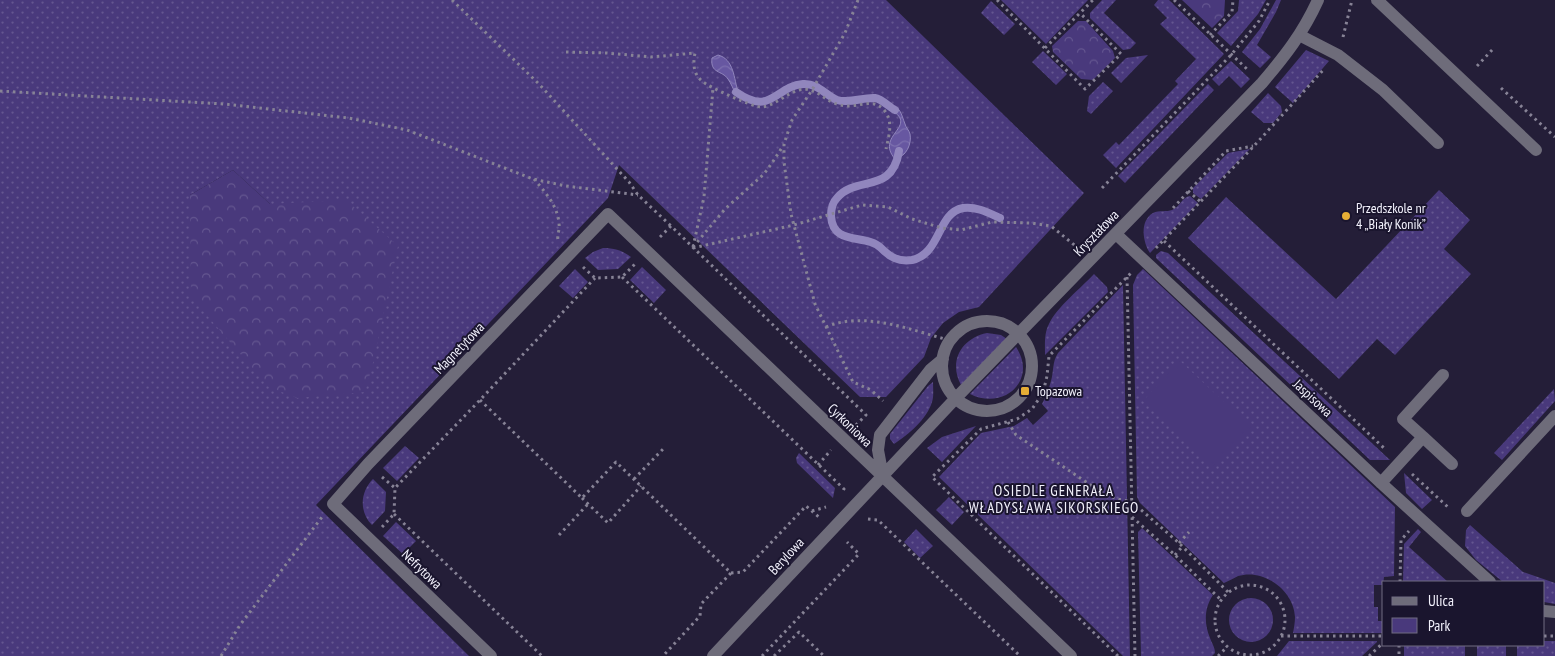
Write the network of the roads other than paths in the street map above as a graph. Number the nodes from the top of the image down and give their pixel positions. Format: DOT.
graph roads {
  1 [pos="1318,0"];
  2 [pos="1377,0"];
  3 [pos="1299,36"];
  4 [pos="1438,143"];
  5 [pos="1536,150"];
  6 [pos="608,214"];
  7 [pos="1116,234"];
  8 [pos="1020,334"];
  9 [pos="943,359"];
  10 [pos="1443,375"];
  11 [pos="956,398"];
  12 [pos="1555,416"];
  13 [pos="1423,437"];
  14 [pos="1452,464"];
  15 [pos="883,477"];
  16 [pos="1381,483"];
  17 [pos="333,504"];
  18 [pos="1462,512"];
  19 [pos="1489,581"];
  20 [pos="491,656"];
  21 [pos="713,656"];
  22 [pos="1071,656"];
  1 -- 3 [label="street, Kryształowa"];
  2 -- 5 [label="street"];
  3 -- 4 [label="street"];
  3 -- 7 [label="street, Kryształowa"];
  6 -- 15 [label="street, Cyrkoniowa"];
  6 -- 17 [label="street, Magnetytowa"];
  7 -- 8 [label="street, Kryształowa"];
  7 -- 16 [label="street, Jaspisowa"];
  8 -- 9 [label="street"];
  8 -- 11 [label="street, Kryształowa"];
  8 -- 11 [label="street"];
  9 -- 11 [label="street"];
  9 -- 15 [label="street"];
  10 -- 13 [label="street"];
  11 -- 15 [label="street, Kryształowa"];
  12 -- 18 [label="street"];
  13 -- 14 [label="street"];
  13 -- 16 [label="street"];
  15 -- 21 [label="street, Berylowa"];
  15 -- 22 [label="street, Cyrkoniowa"];
  16 -- 19 [label="street, Jaspisowa"];
  17 -- 20 [label="street, Nefrytowa"];
}
